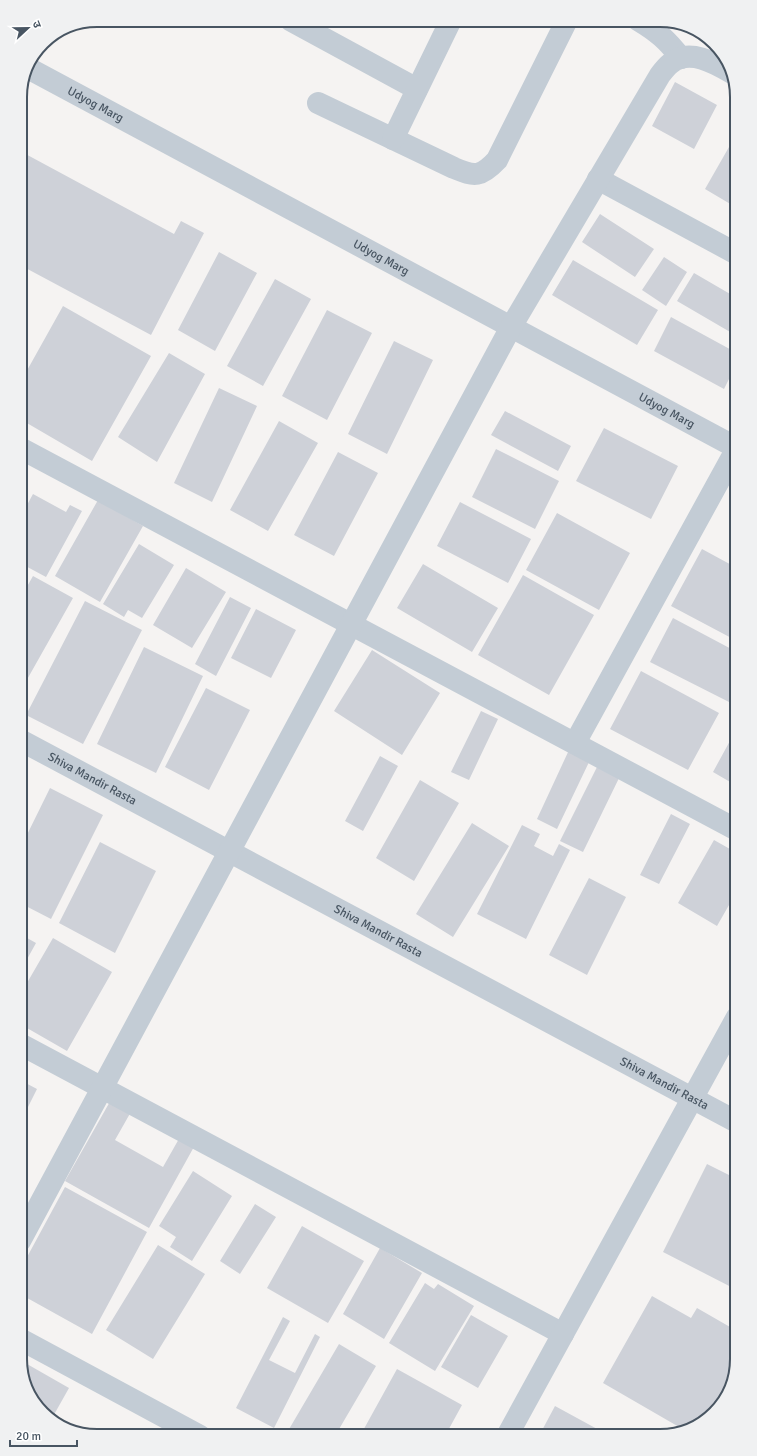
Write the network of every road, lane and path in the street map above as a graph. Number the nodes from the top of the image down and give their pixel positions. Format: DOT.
graph roads {
  1 [pos="303,27"];
  2 [pos="448,27"];
  3 [pos="564,27"];
  4 [pos="650,27"];
  5 [pos="682,58"];
  6 [pos="724,69"];
  7 [pos="32,70"];
  8 [pos="417,89"];
  9 [pos="318,103"];
  10 [pos="393,139"];
  11 [pos="598,179"];
  12 [pos="730,250"];
  13 [pos="511,327"];
  14 [pos="730,444"];
  15 [pos="27,452"];
  16 [pos="730,461"];
  17 [pos="351,624"];
  18 [pos="575,743"];
  19 [pos="27,744"];
  20 [pos="730,826"];
  21 [pos="229,852"];
  22 [pos="730,1029"];
  23 [pos="27,1048"];
  24 [pos="102,1088"];
  25 [pos="692,1098"];
  26 [pos="730,1118"];
  27 [pos="27,1228"];
  28 [pos="563,1334"];
  29 [pos="27,1342"];
  30 [pos="187,1429"];
  31 [pos="511,1429"];
  1 -- 8 [label="street"];
  2 -- 8 [label="street"];
  3 -- 10 [label="street"];
  4 -- 5 [label="street"];
  5 -- 6 [label="street"];
  5 -- 11 [label="street"];
  7 -- 13 [label="street, Udyog Marg"];
  8 -- 10 [label="street"];
  9 -- 10 [label="street"];
  11 -- 12 [label="street"];
  11 -- 13 [label="street"];
  13 -- 14 [label="street, Udyog Marg"];
  13 -- 17 [label="street"];
  15 -- 17 [label="street"];
  16 -- 18 [label="street"];
  17 -- 18 [label="street"];
  17 -- 21 [label="street"];
  18 -- 20 [label="street"];
  19 -- 21 [label="street, Shiva Mandir Rasta"];
  21 -- 24 [label="street"];
  21 -- 25 [label="street, Shiva Mandir Rasta"];
  22 -- 25 [label="street"];
  23 -- 24 [label="street"];
  24 -- 27 [label="street"];
  24 -- 28 [label="street"];
  25 -- 26 [label="street, Shiva Mandir Rasta"];
  25 -- 28 [label="street"];
  28 -- 31 [label="street"];
  29 -- 30 [label="street"];
}
